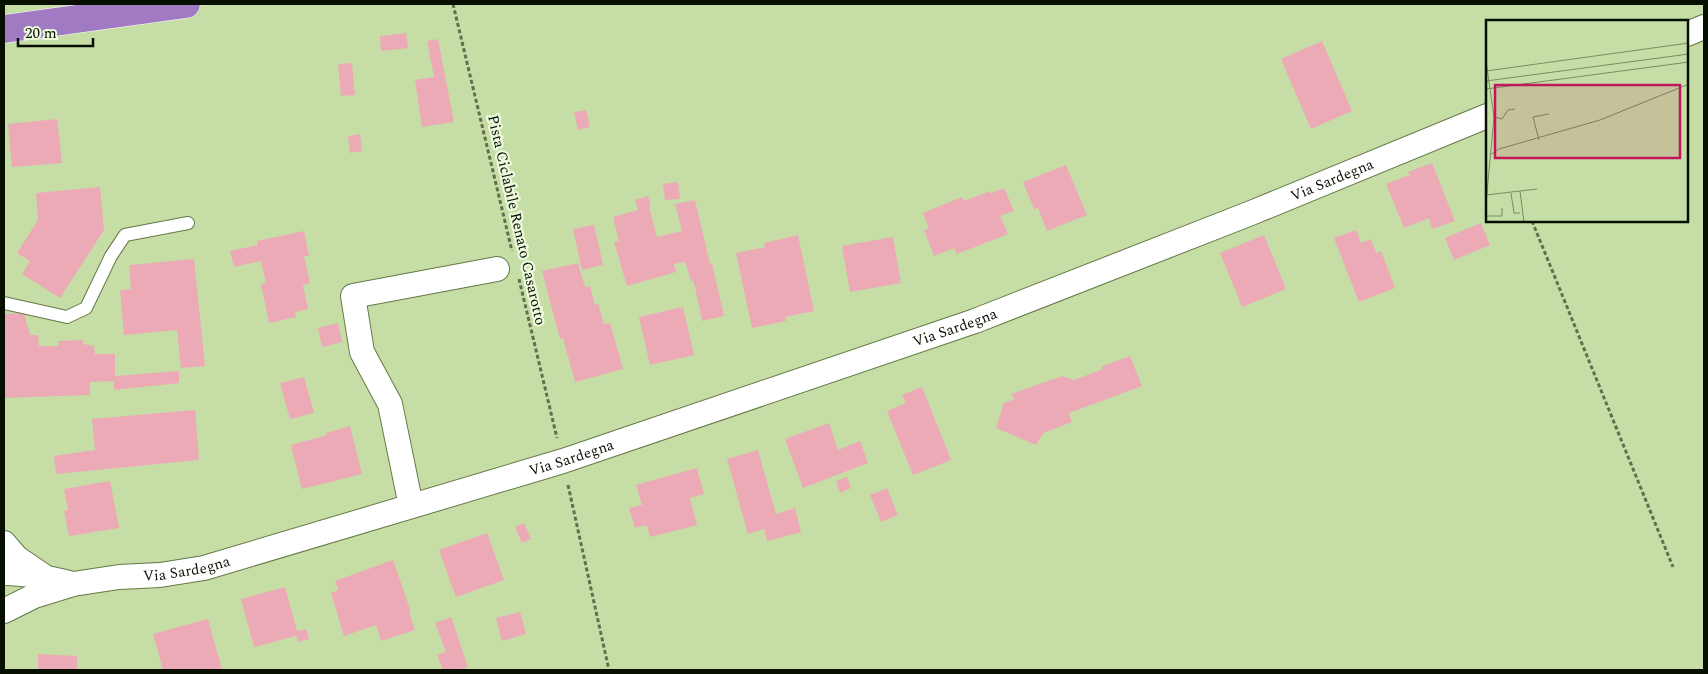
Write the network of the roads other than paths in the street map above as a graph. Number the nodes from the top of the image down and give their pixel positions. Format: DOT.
graph roads {
  1 [pos="186,4"];
  2 [pos="1704,26"];
  3 [pos="13,28"];
  4 [pos="1688,34"];
  5 [pos="1486,116"];
  6 [pos="188,223"];
  7 [pos="510,267"];
  8 [pos="4,304"];
  9 [pos="411,506"];
  10 [pos="4,544"];
  11 [pos="4,573"];
  12 [pos="43,576"];
  13 [pos="74,584"];
  14 [pos="5,609"];
  1 -- 3 [label="highway"];
  2 -- 4 [label="street"];
  5 -- 9 [label="street, Via Sardegna"];
  6 -- 8 [label="lane"];
  7 -- 9 [label="street"];
  9 -- 13 [label="street, Via Sardegna"];
  10 -- 12 [label="street, Via Sardegna"];
  11 -- 12 [label="street, Via Sardegna"];
  12 -- 13 [label="street, Via Sardegna"];
  13 -- 14 [label="street, Via Sardegna"];
}
